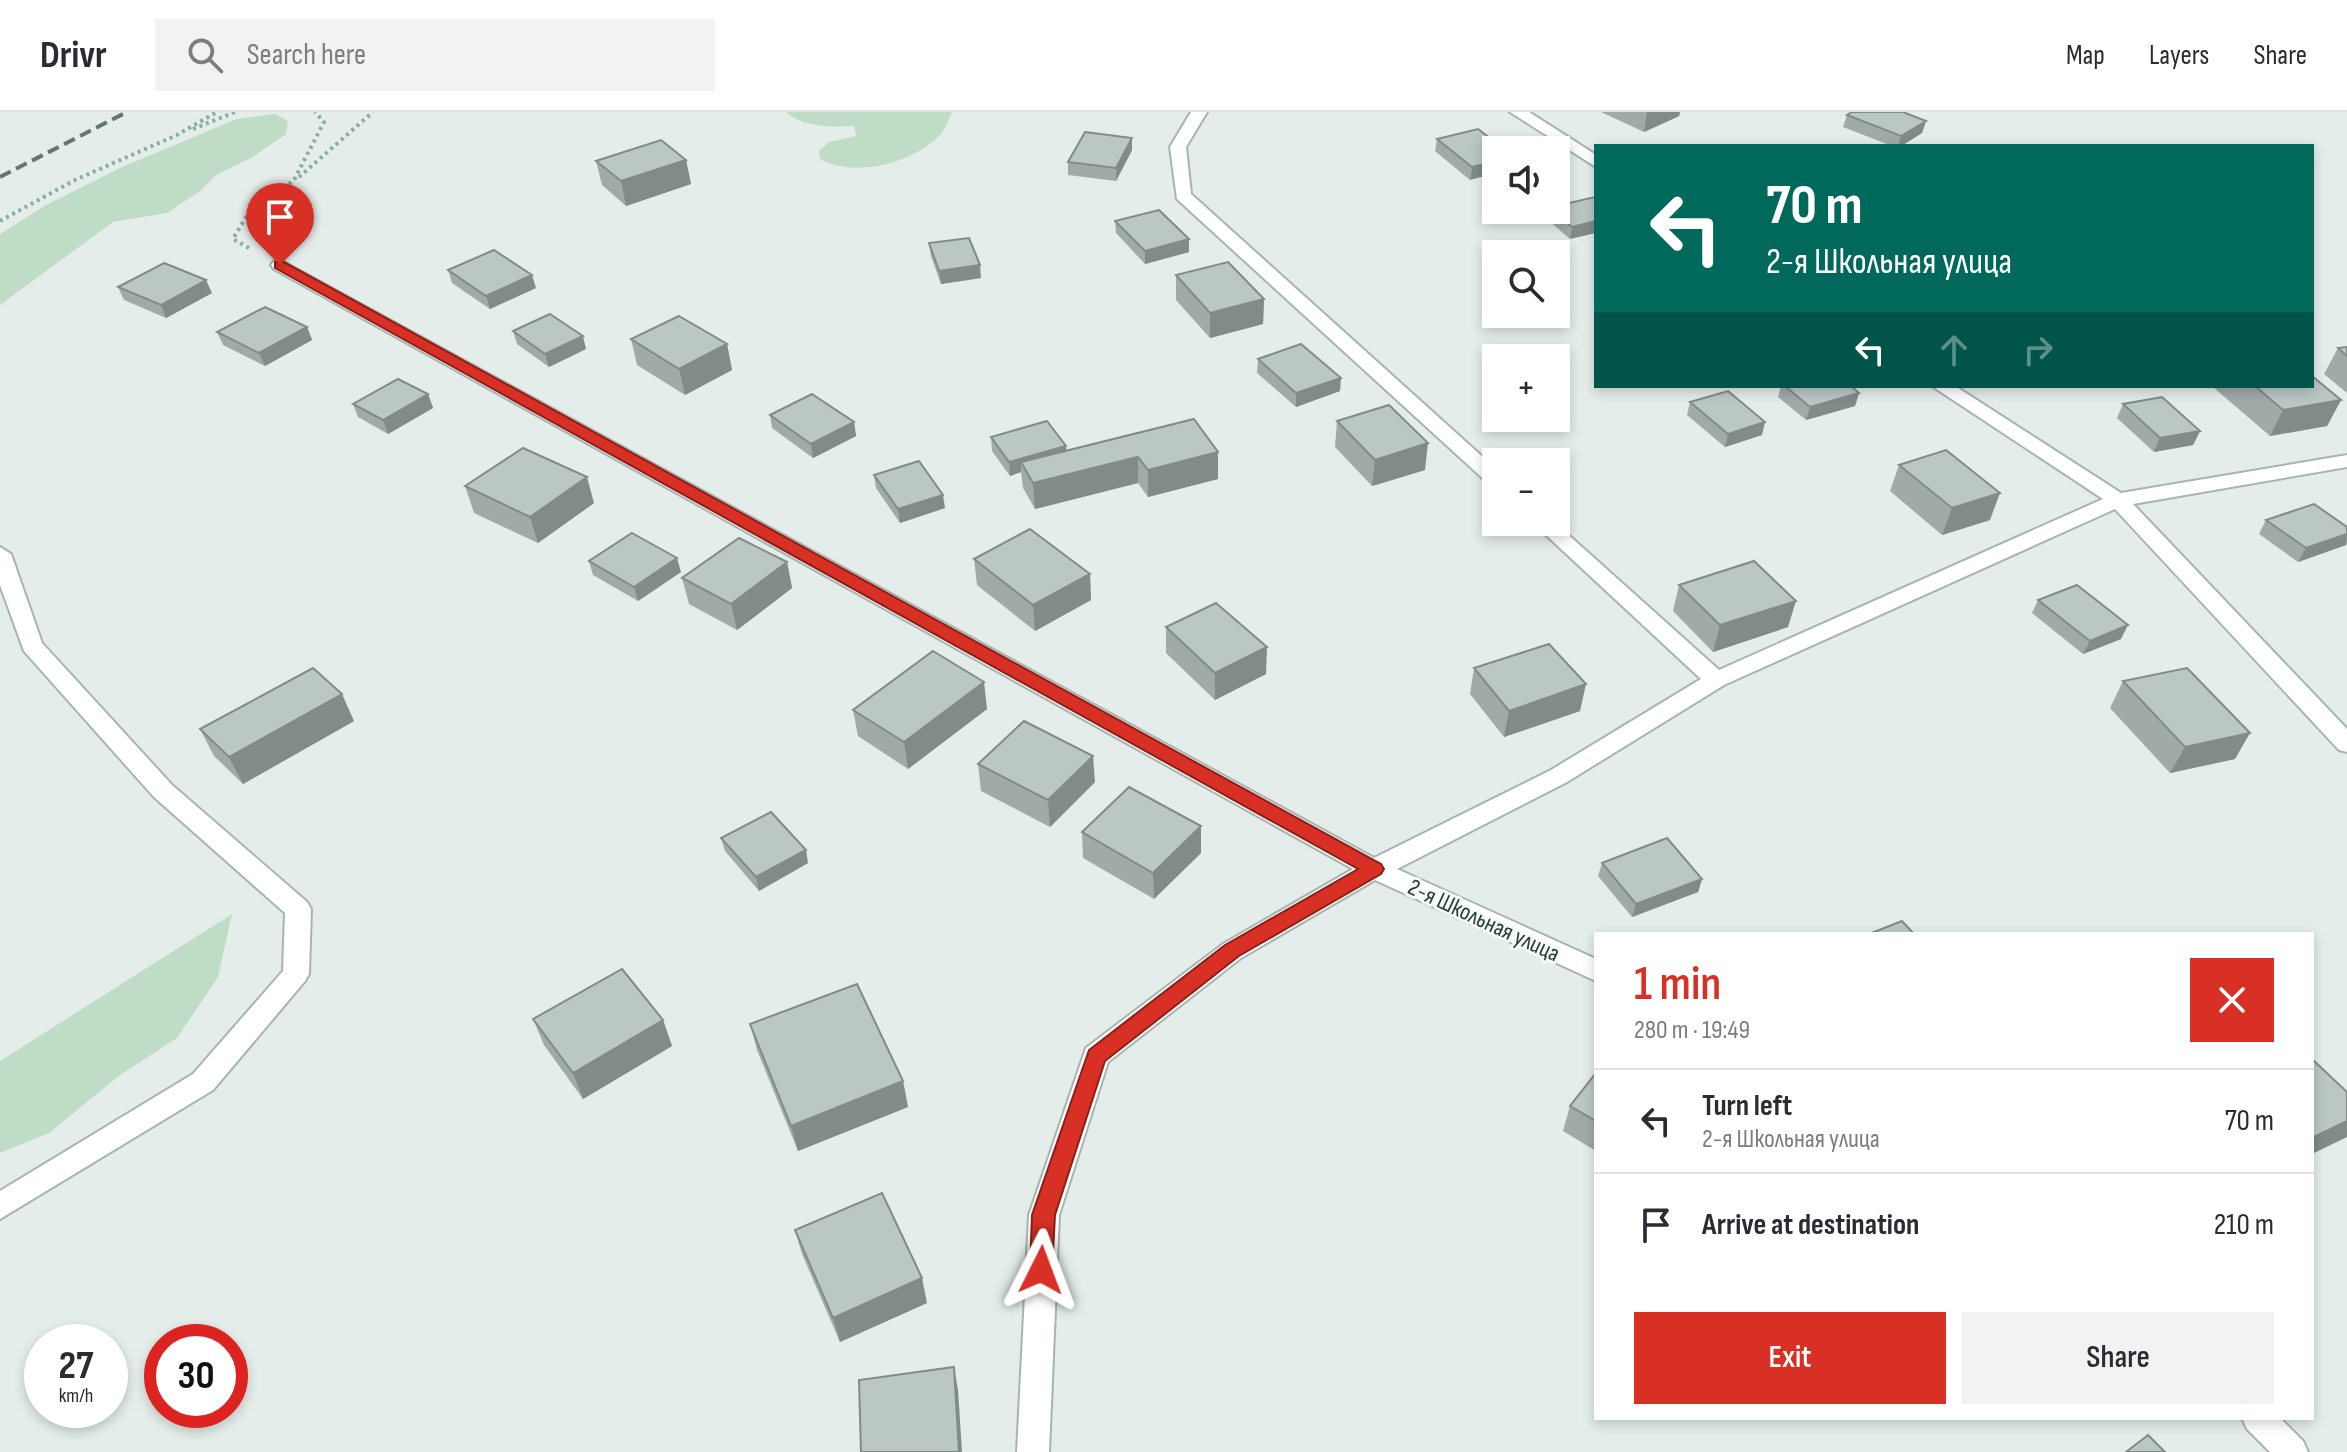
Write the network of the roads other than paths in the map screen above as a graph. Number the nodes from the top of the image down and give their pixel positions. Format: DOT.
graph roads {
  1 [pos="1199,112"];
  2 [pos="1518,112"];
  3 [pos="1594,161"];
  4 [pos="280,265"];
  5 [pos="1945,388"];
  6 [pos="2347,461"];
  7 [pos="1482,467"];
  8 [pos="2118,500"];
  9 [pos="1557,536"];
  10 [pos="0,554"];
  11 [pos="1716,680"];
  12 [pos="2347,744"];
  13 [pos="1374,869"];
  14 [pos="1594,970"];
  15 [pos="0,1206"];
  16 [pos="2260,1420"];
  17 [pos="1033,1452"];
  18 [pos="2292,1452"];
  1 -- 7 [label="street"];
  2 -- 3 [label="street"];
  4 -- 13 [label="street, 2-я Школьная улица"];
  5 -- 8 [label="street"];
  6 -- 8 [label="street"];
  8 -- 11 [label="street"];
  8 -- 12 [label="street"];
  9 -- 11 [label="street"];
  10 -- 15 [label="street"];
  11 -- 13 [label="street"];
  13 -- 14 [label="street, 2-я Школьная улица"];
  13 -- 17 [label="street"];
  16 -- 18 [label="street"];
}
